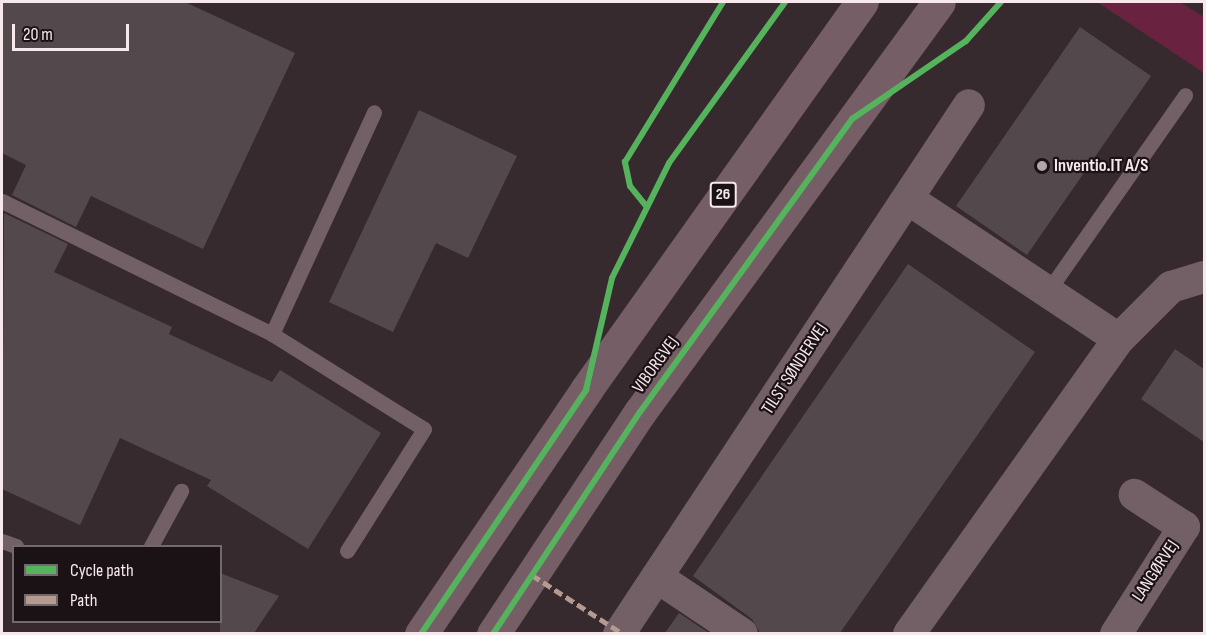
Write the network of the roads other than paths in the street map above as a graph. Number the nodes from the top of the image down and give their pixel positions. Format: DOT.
graph roads {
  1 [pos="862,2"];
  2 [pos="939,2"];
  3 [pos="1185,96"];
  4 [pos="969,105"];
  5 [pos="374,112"];
  6 [pos="908,199"];
  7 [pos="2,201"];
  8 [pos="1204,277"];
  9 [pos="1048,291"];
  10 [pos="272,334"];
  11 [pos="1119,339"];
  12 [pos="181,491"];
  13 [pos="1135,495"];
  14 [pos="152,545"];
  15 [pos="347,551"];
  16 [pos="657,577"];
  17 [pos="421,633"];
  18 [pos="493,633"];
  19 [pos="619,633"];
  20 [pos="742,633"];
  21 [pos="909,633"];
  22 [pos="1116,633"];
  1 -- 17 [label="main road, 26"];
  2 -- 18 [label="main road, VIBORGVEJ"];
  3 -- 9 [label="lane"];
  4 -- 6 [label="street, TILST SØNDERVEJ"];
  5 -- 10 [label="lane"];
  6 -- 9 [label="street"];
  6 -- 16 [label="street, TILST SØNDERVEJ"];
  7 -- 10 [label="lane"];
  8 -- 11 [label="street"];
  9 -- 11 [label="street"];
  10 -- 15 [label="lane"];
  11 -- 21 [label="street"];
  12 -- 14 [label="lane"];
  13 -- 22 [label="street, LANGØRVEJ"];
  16 -- 19 [label="street, TILST SØNDERVEJ"];
  16 -- 20 [label="street"];
}
